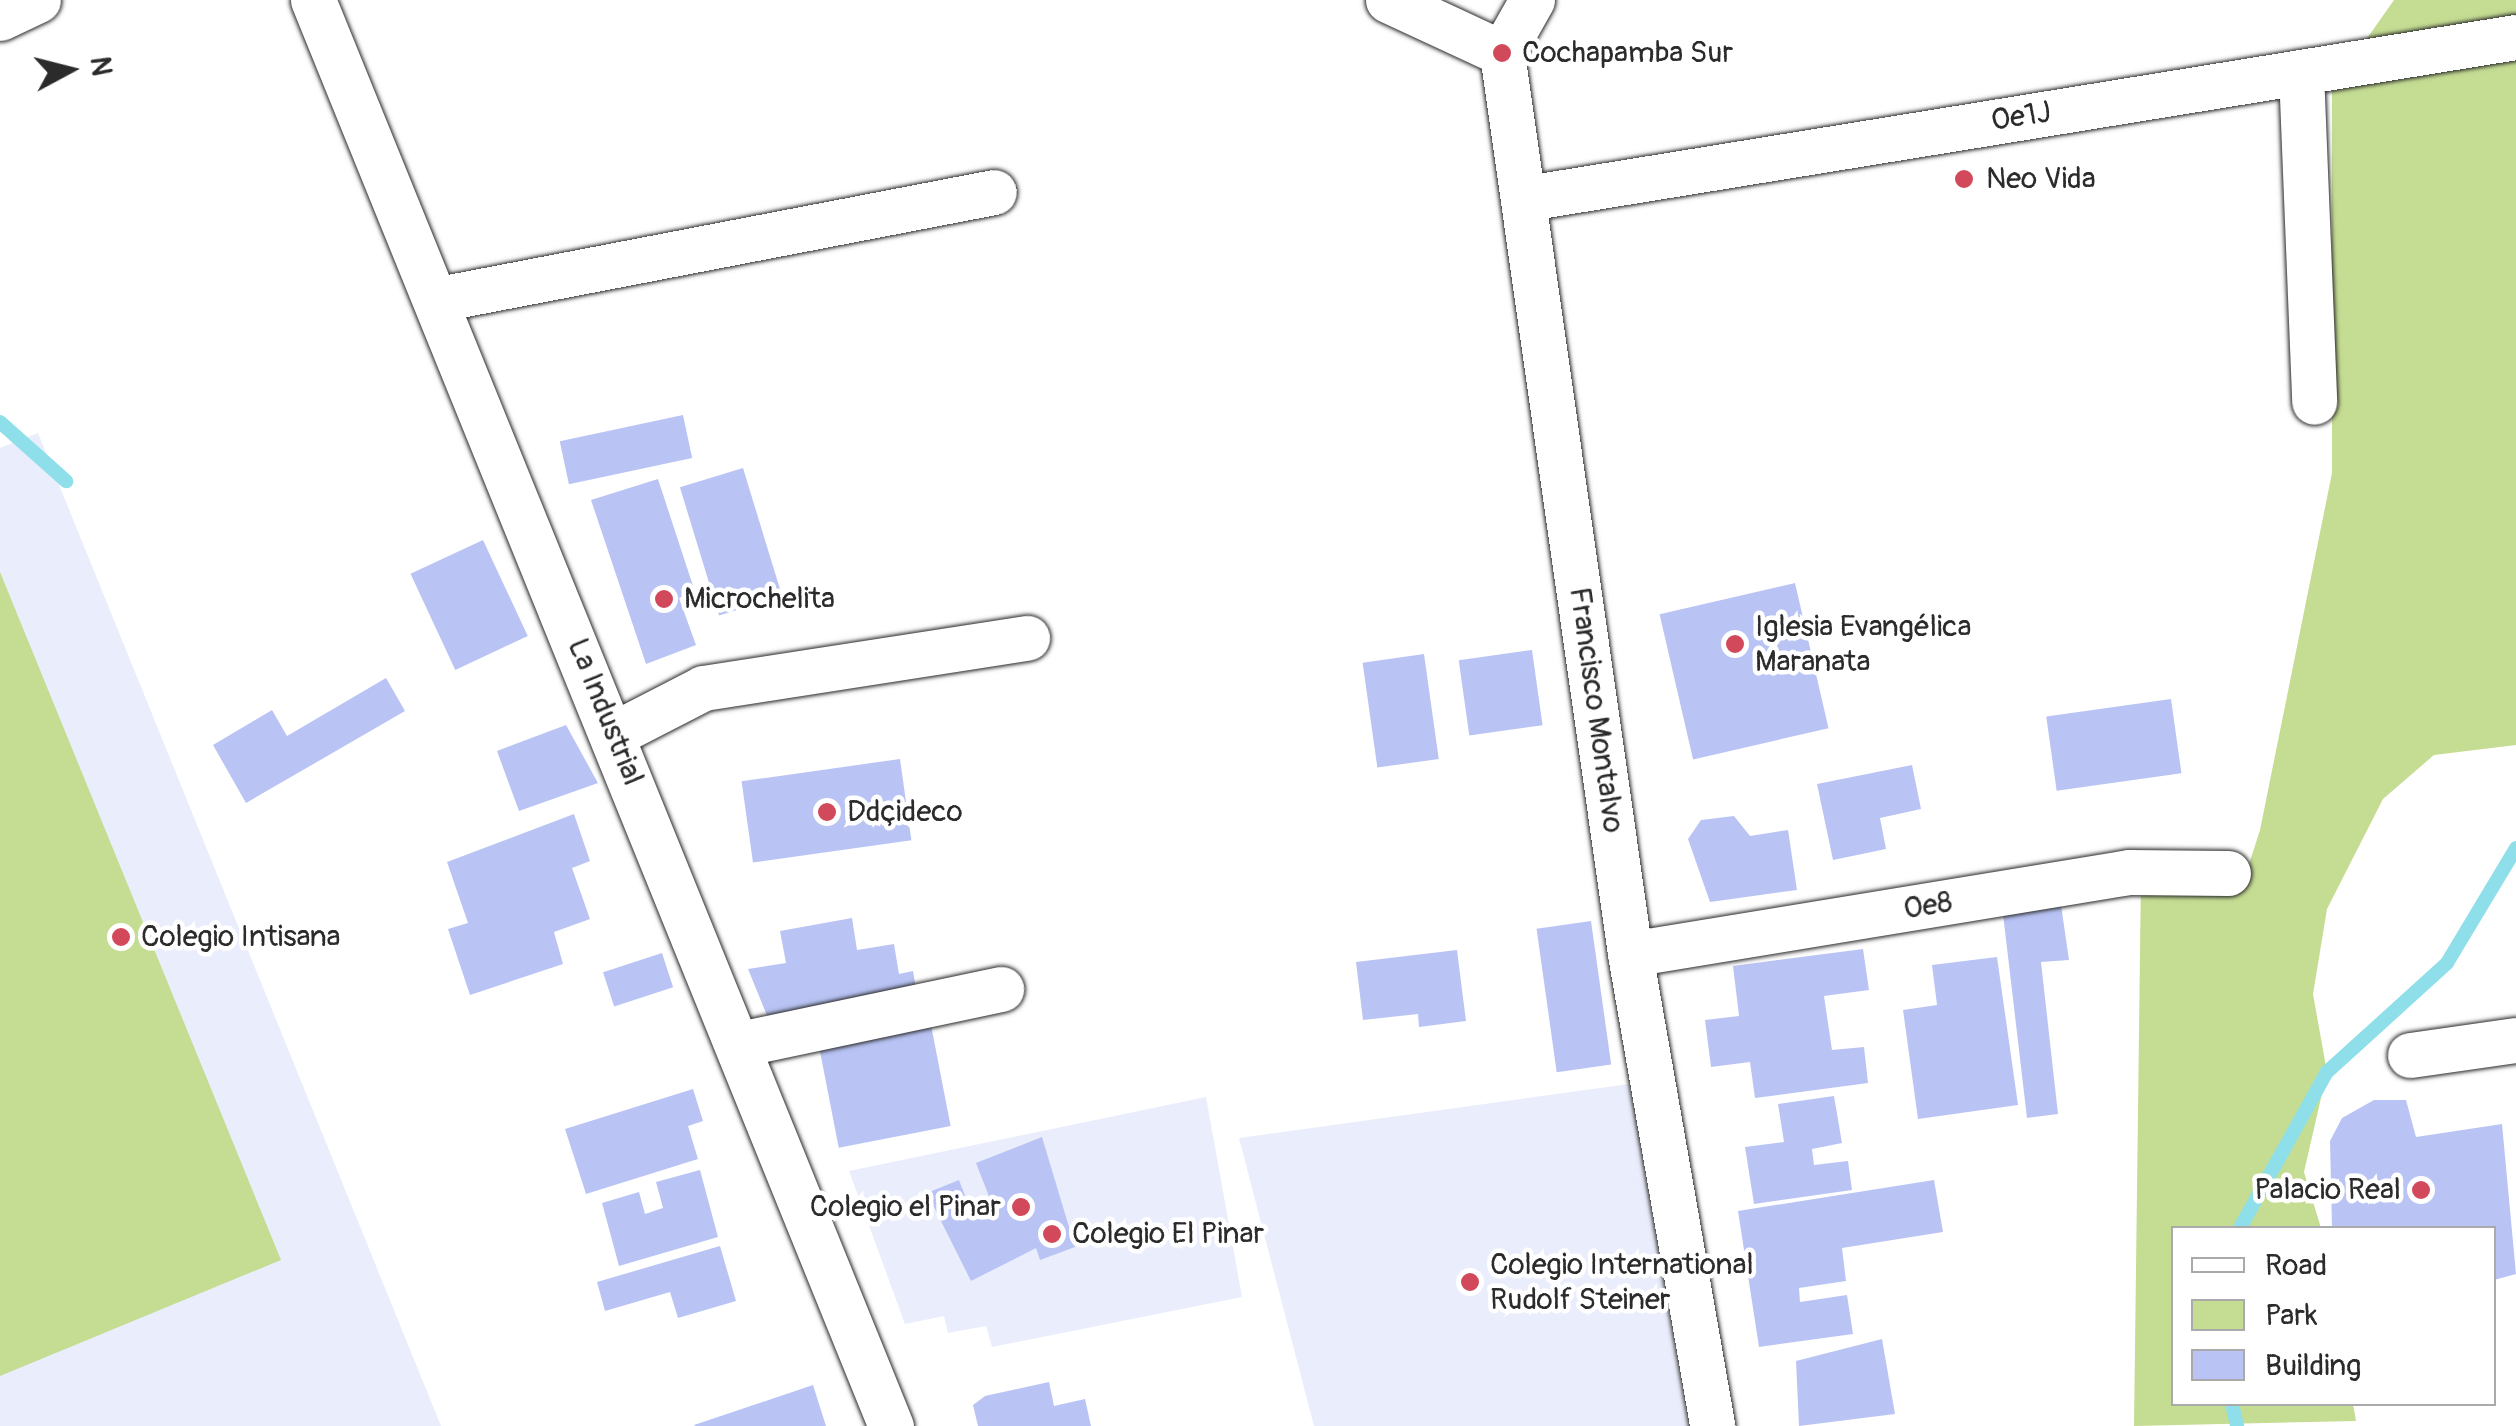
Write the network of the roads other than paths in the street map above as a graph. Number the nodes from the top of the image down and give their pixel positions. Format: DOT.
graph roads {
  1 [pos="38,0"];
  2 [pos="313,0"];
  3 [pos="1388,0"];
  4 [pos="1532,0"];
  5 [pos="0,18"];
  6 [pos="2516,37"];
  7 [pos="1502,54"];
  8 [pos="2301,72"];
  9 [pos="994,192"];
  10 [pos="1527,198"];
  11 [pos="439,299"];
  12 [pos="2314,402"];
  13 [pos="1027,638"];
  14 [pos="614,734"];
  15 [pos="2228,873"];
  16 [pos="1630,954"];
  17 [pos="1001,989"];
  18 [pos="2516,1040"];
  19 [pos="740,1044"];
  20 [pos="2410,1054"];
  21 [pos="891,1426"];
  22 [pos="1712,1426"];
  1 -- 5 [label="street"];
  2 -- 11 [label="street, La Industrial"];
  3 -- 7 [label="street"];
  4 -- 7 [label="street"];
  6 -- 8 [label="street, Oe1J"];
  7 -- 10 [label="street, Francisco Montalvo"];
  8 -- 10 [label="street, Oe1J"];
  8 -- 12 [label="street"];
  9 -- 11 [label="street"];
  10 -- 16 [label="street, Francisco Montalvo"];
  11 -- 14 [label="street, La Industrial"];
  13 -- 14 [label="street"];
  14 -- 19 [label="street, La Industrial"];
  15 -- 16 [label="street, Oe8"];
  16 -- 22 [label="street, Francisco Montalvo"];
  17 -- 19 [label="street"];
  18 -- 20 [label="street"];
  19 -- 21 [label="street, La Industrial"];
}
